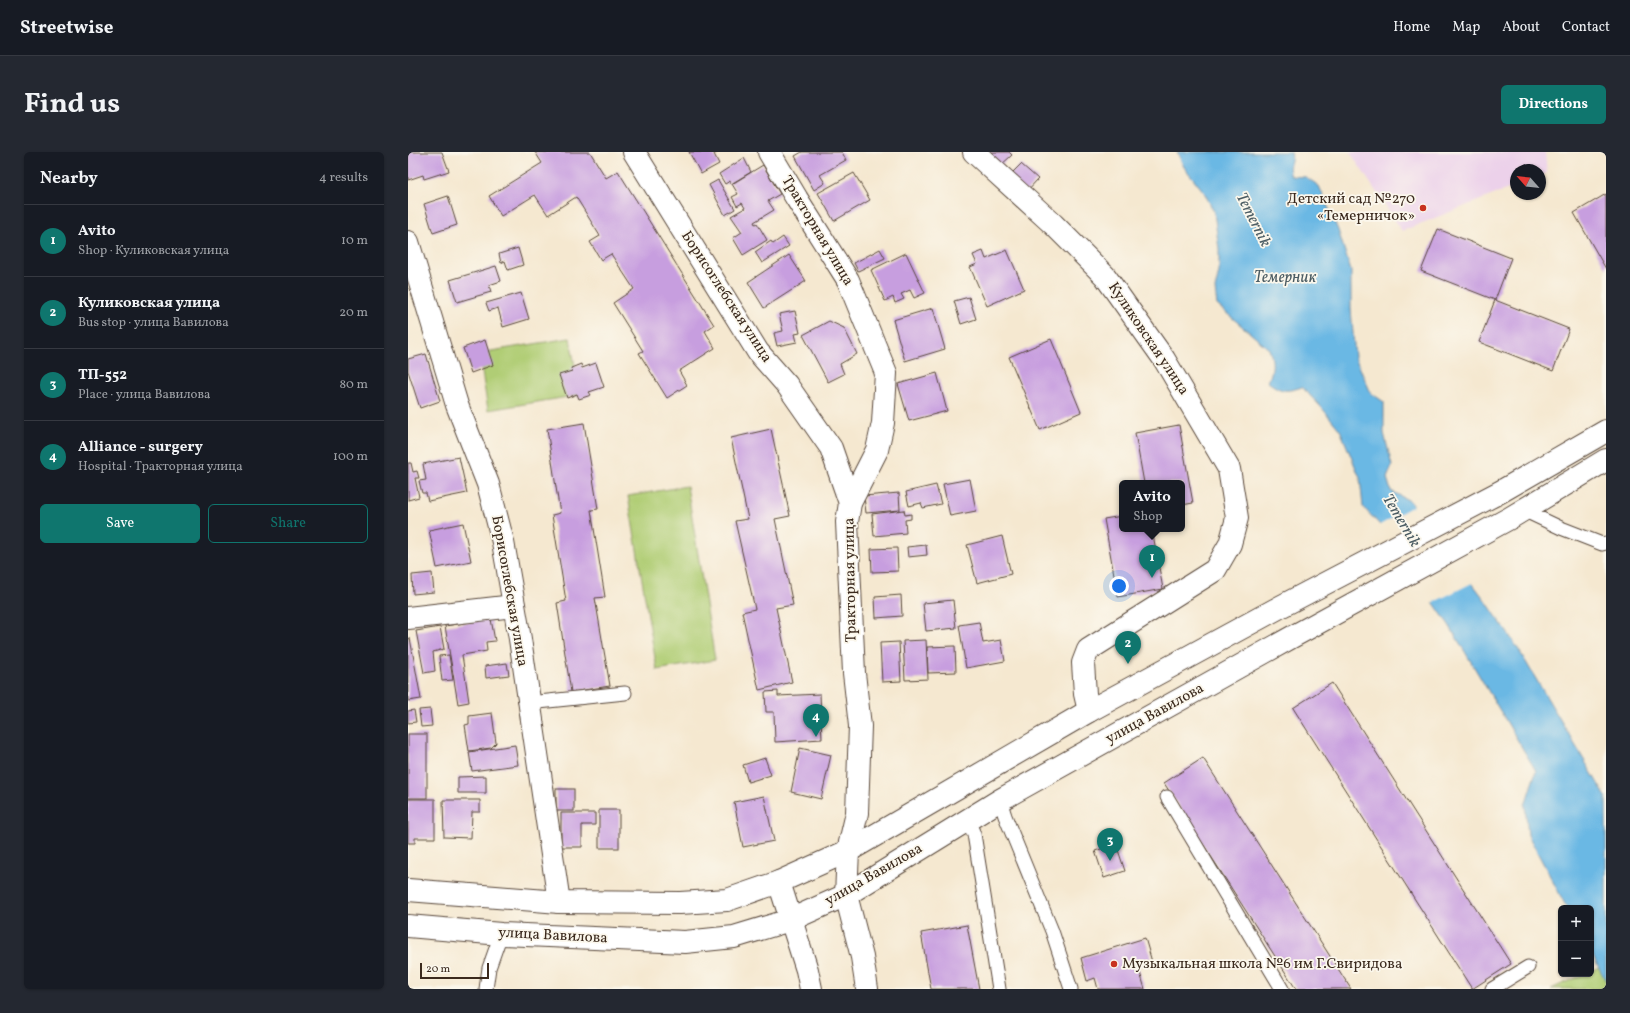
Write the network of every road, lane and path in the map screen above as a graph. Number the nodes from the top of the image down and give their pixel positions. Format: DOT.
graph roads {
  1 [pos="634,152"];
  2 [pos="769,152"];
  3 [pos="974,152"];
  4 [pos="408,242"];
  5 [pos="1606,431"];
  6 [pos="1606,460"];
  7 [pos="850,503"];
  8 [pos="1517,514"];
  9 [pos="1606,543"];
  10 [pos="514,606"];
  11 [pos="408,618"];
  12 [pos="625,693"];
  13 [pos="529,703"];
  14 [pos="1089,711"];
  15 [pos="1167,797"];
  16 [pos="1000,800"];
  17 [pos="968,820"];
  18 [pos="848,851"];
  19 [pos="779,882"];
  20 [pos="408,890"];
  21 [pos="846,895"];
  22 [pos="559,902"];
  23 [pos="790,920"];
  24 [pos="408,926"];
  25 [pos="501,934"];
  26 [pos="1528,967"];
  27 [pos="486,989"];
  28 [pos="811,989"];
  29 [pos="867,989"];
  30 [pos="999,989"];
  31 [pos="1071,989"];
  32 [pos="1282,989"];
  33 [pos="1492,989"];
  1 -- 7 [label="main road, Борисоглебская улица"];
  2 -- 7 [label="main road, Тракторная улица"];
  3 -- 14 [label="main road, Куликовская улица"];
  4 -- 10 [label="main road, Борисоглебская улица"];
  5 -- 14 [label="main road"];
  6 -- 8 [label="main road, улица Вавилова"];
  7 -- 18 [label="main road, Тракторная улица"];
  8 -- 9 [label="lane"];
  8 -- 16 [label="main road, улица Вавилова"];
  10 -- 11 [label="main road"];
  10 -- 13 [label="main road, Борисоглебская улица"];
  12 -- 13 [label="lane"];
  13 -- 22 [label="main road, Борисоглебская улица"];
  14 -- 18 [label="main road"];
  15 -- 32 [label="lane"];
  16 -- 17 [label="main road, улица Вавилова"];
  16 -- 31 [label="lane"];
  17 -- 21 [label="main road, улица Вавилова"];
  17 -- 30 [label="lane"];
  18 -- 19 [label="main road"];
  18 -- 21 [label="main road, Тракторная улица"];
  19 -- 22 [label="main road"];
  19 -- 23 [label="main road"];
  20 -- 22 [label="main road"];
  21 -- 23 [label="main road, улица Вавилова"];
  21 -- 29 [label="main road, Тракторная улица"];
  23 -- 25 [label="main road, улица Вавилова"];
  23 -- 28 [label="main road"];
  24 -- 25 [label="main road, улица Вавилова"];
  25 -- 27 [label="lane"];
  26 -- 33 [label="lane"];
}
